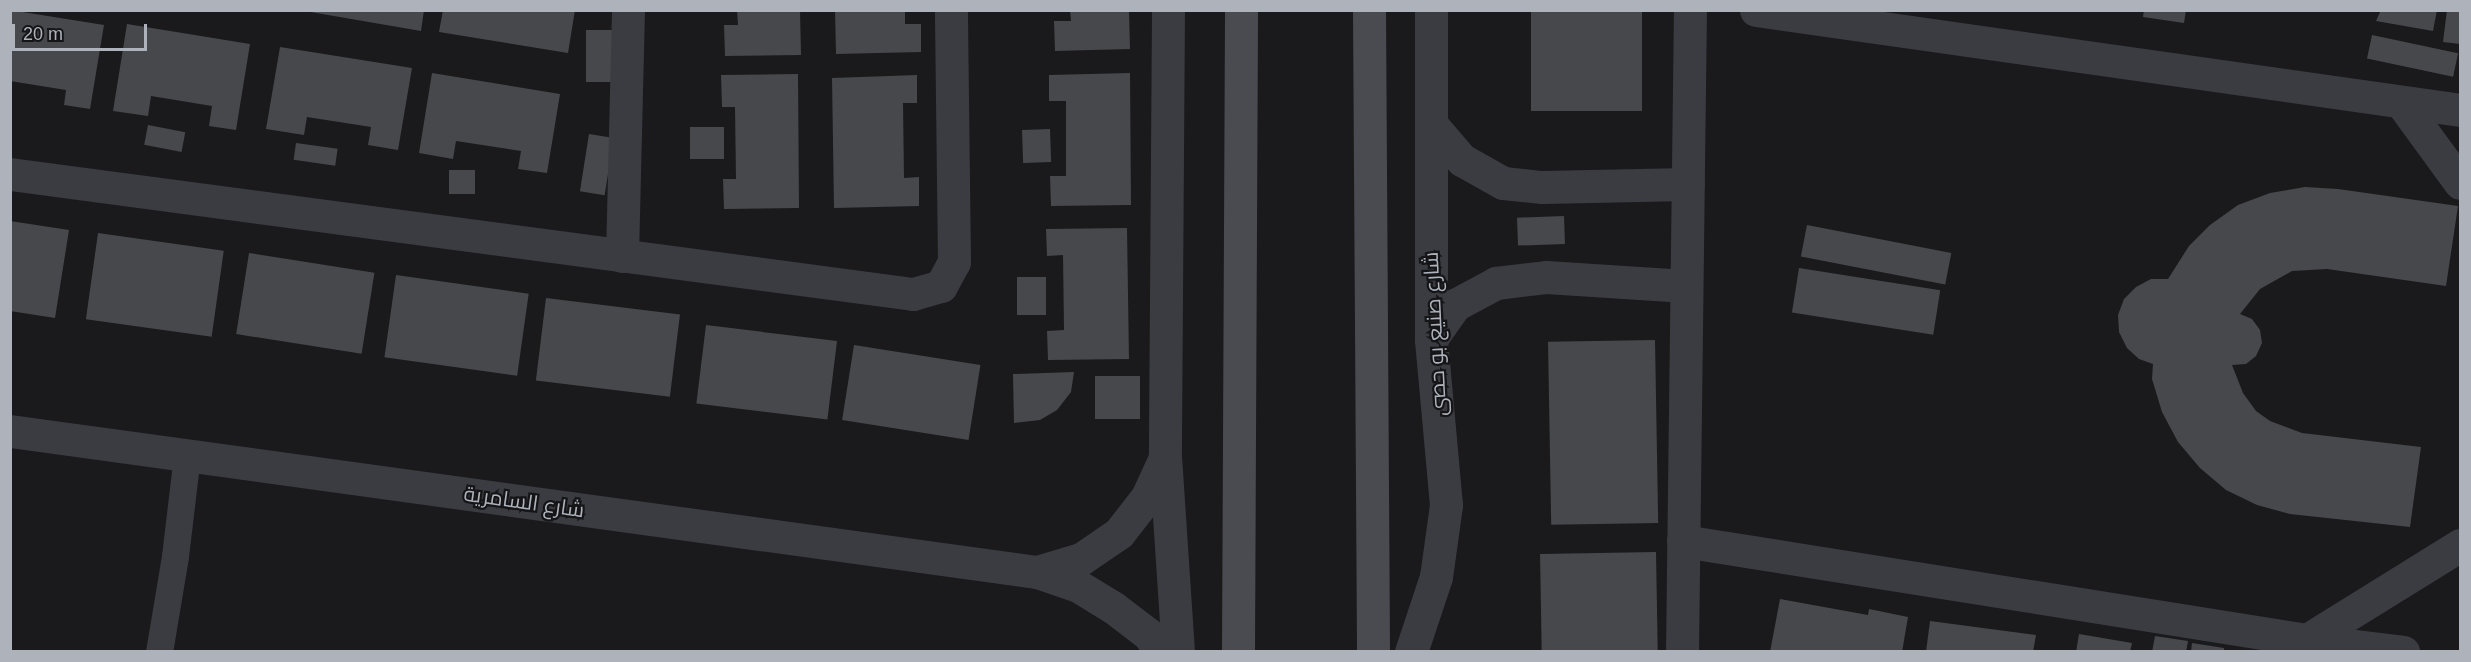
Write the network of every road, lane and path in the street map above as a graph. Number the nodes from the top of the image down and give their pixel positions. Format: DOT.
graph roads {
  1 [pos="628,10"];
  2 [pos="951,10"];
  3 [pos="1168,10"];
  4 [pos="1241,10"];
  5 [pos="1369,10"];
  6 [pos="1431,10"];
  7 [pos="1690,10"];
  8 [pos="1756,10"];
  9 [pos="2401,102"];
  10 [pos="2460,110"];
  11 [pos="1431,124"];
  12 [pos="10,174"];
  13 [pos="2460,183"];
  14 [pos="1688,184"];
  15 [pos="622,256"];
  16 [pos="1686,286"];
  17 [pos="1431,339"];
  18 [pos="10,431"];
  19 [pos="186,456"];
  20 [pos="1165,456"];
  21 [pos="1683,541"];
  22 [pos="2460,545"];
  23 [pos="1037,572"];
  24 [pos="2307,640"];
  25 [pos="159,651"];
  26 [pos="1162,651"];
  27 [pos="1178,651"];
  28 [pos="1238,651"];
  29 [pos="1373,651"];
  30 [pos="1411,651"];
  31 [pos="1682,651"];
  32 [pos="2403,651"];
  1 -- 15 [label="street"];
  2 -- 15 [label="street"];
  3 -- 20 [label="street"];
  4 -- 28 [label="street"];
  5 -- 29 [label="street"];
  6 -- 11 [label="street, شارع صنيع بو حصى"];
  7 -- 14 [label="street"];
  8 -- 9 [label="street"];
  9 -- 10 [label="street"];
  9 -- 13 [label="street"];
  11 -- 14 [label="street"];
  11 -- 17 [label="street, شارع صنيع بو حصى"];
  12 -- 15 [label="street"];
  14 -- 16 [label="street"];
  16 -- 17 [label="street"];
  16 -- 21 [label="street"];
  17 -- 30 [label="street, شارع صنيع بو حصى"];
  18 -- 19 [label="street, شارع السامرية"];
  19 -- 23 [label="street, شارع السامرية"];
  19 -- 25 [label="lane"];
  20 -- 23 [label="street, شارع السامرية"];
  20 -- 27 [label="street"];
  21 -- 24 [label="street"];
  21 -- 31 [label="street"];
  22 -- 24 [label="street"];
  23 -- 26 [label="street, شارع السامرية"];
  24 -- 32 [label="street"];
}
